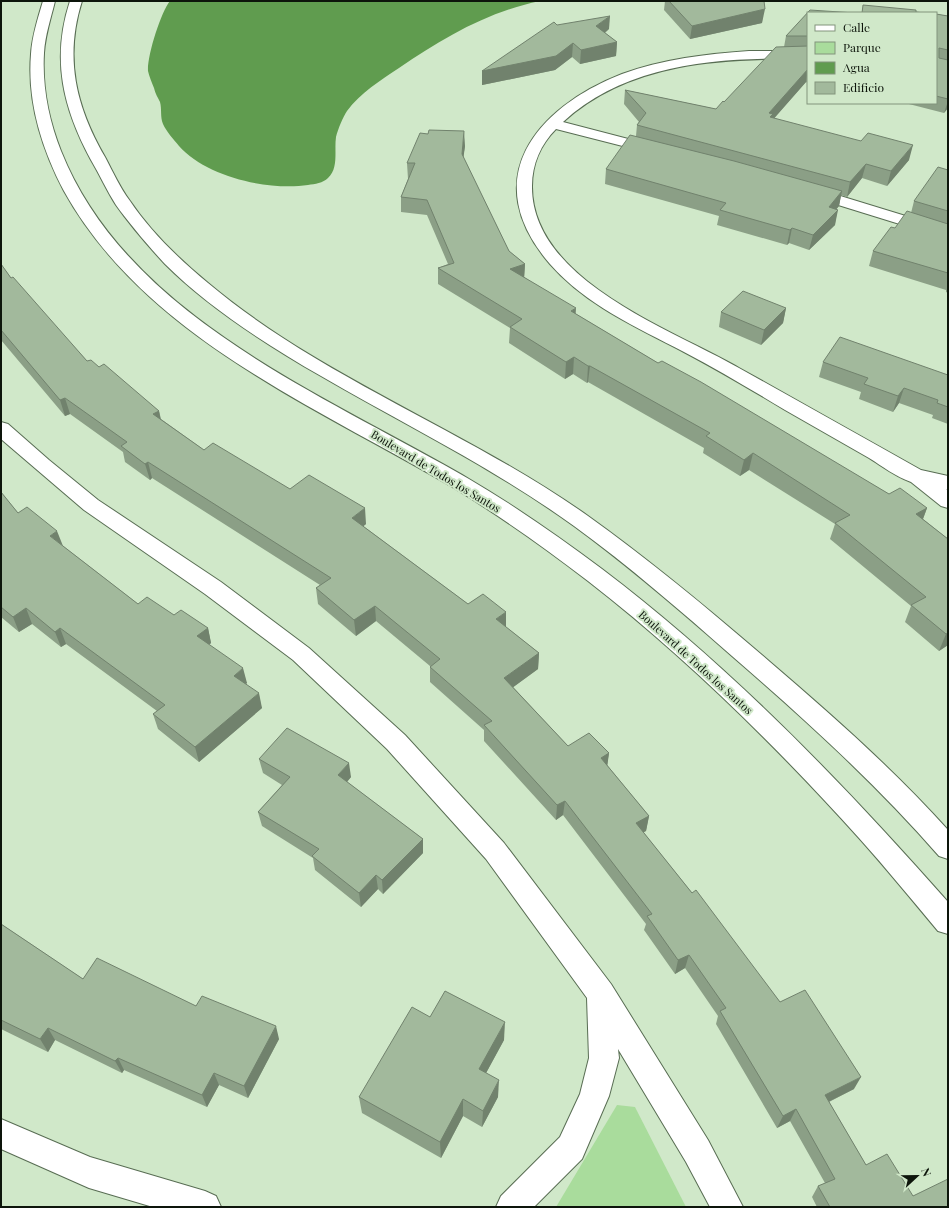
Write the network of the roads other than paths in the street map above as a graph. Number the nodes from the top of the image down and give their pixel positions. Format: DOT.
graph roads {
  1 [pos="50,1"];
  2 [pos="76,1"];
  3 [pos="807,55"];
  4 [pos="552,124"];
  5 [pos="668,154"];
  6 [pos="796,188"];
  7 [pos="948,234"];
  8 [pos="1,428"];
  9 [pos="914,476"];
  10 [pos="948,483"];
  11 [pos="948,501"];
  12 [pos="948,848"];
  13 [pos="948,922"];
  14 [pos="601,994"];
  15 [pos="1,1134"];
  16 [pos="205,1207"];
  17 [pos="512,1207"];
  18 [pos="727,1207"];
  1 -- 13 [label="street, Boulevard de Todos los Santos"];
  2 -- 12 [label="street"];
  3 -- 4 [label="street"];
  4 -- 5 [label="street"];
  4 -- 9 [label="street"];
  6 -- 7 [label="street"];
  8 -- 14 [label="street"];
  9 -- 10 [label="street"];
  9 -- 11 [label="street"];
  14 -- 17 [label="street"];
  14 -- 18 [label="street"];
  15 -- 16 [label="street"];
}
